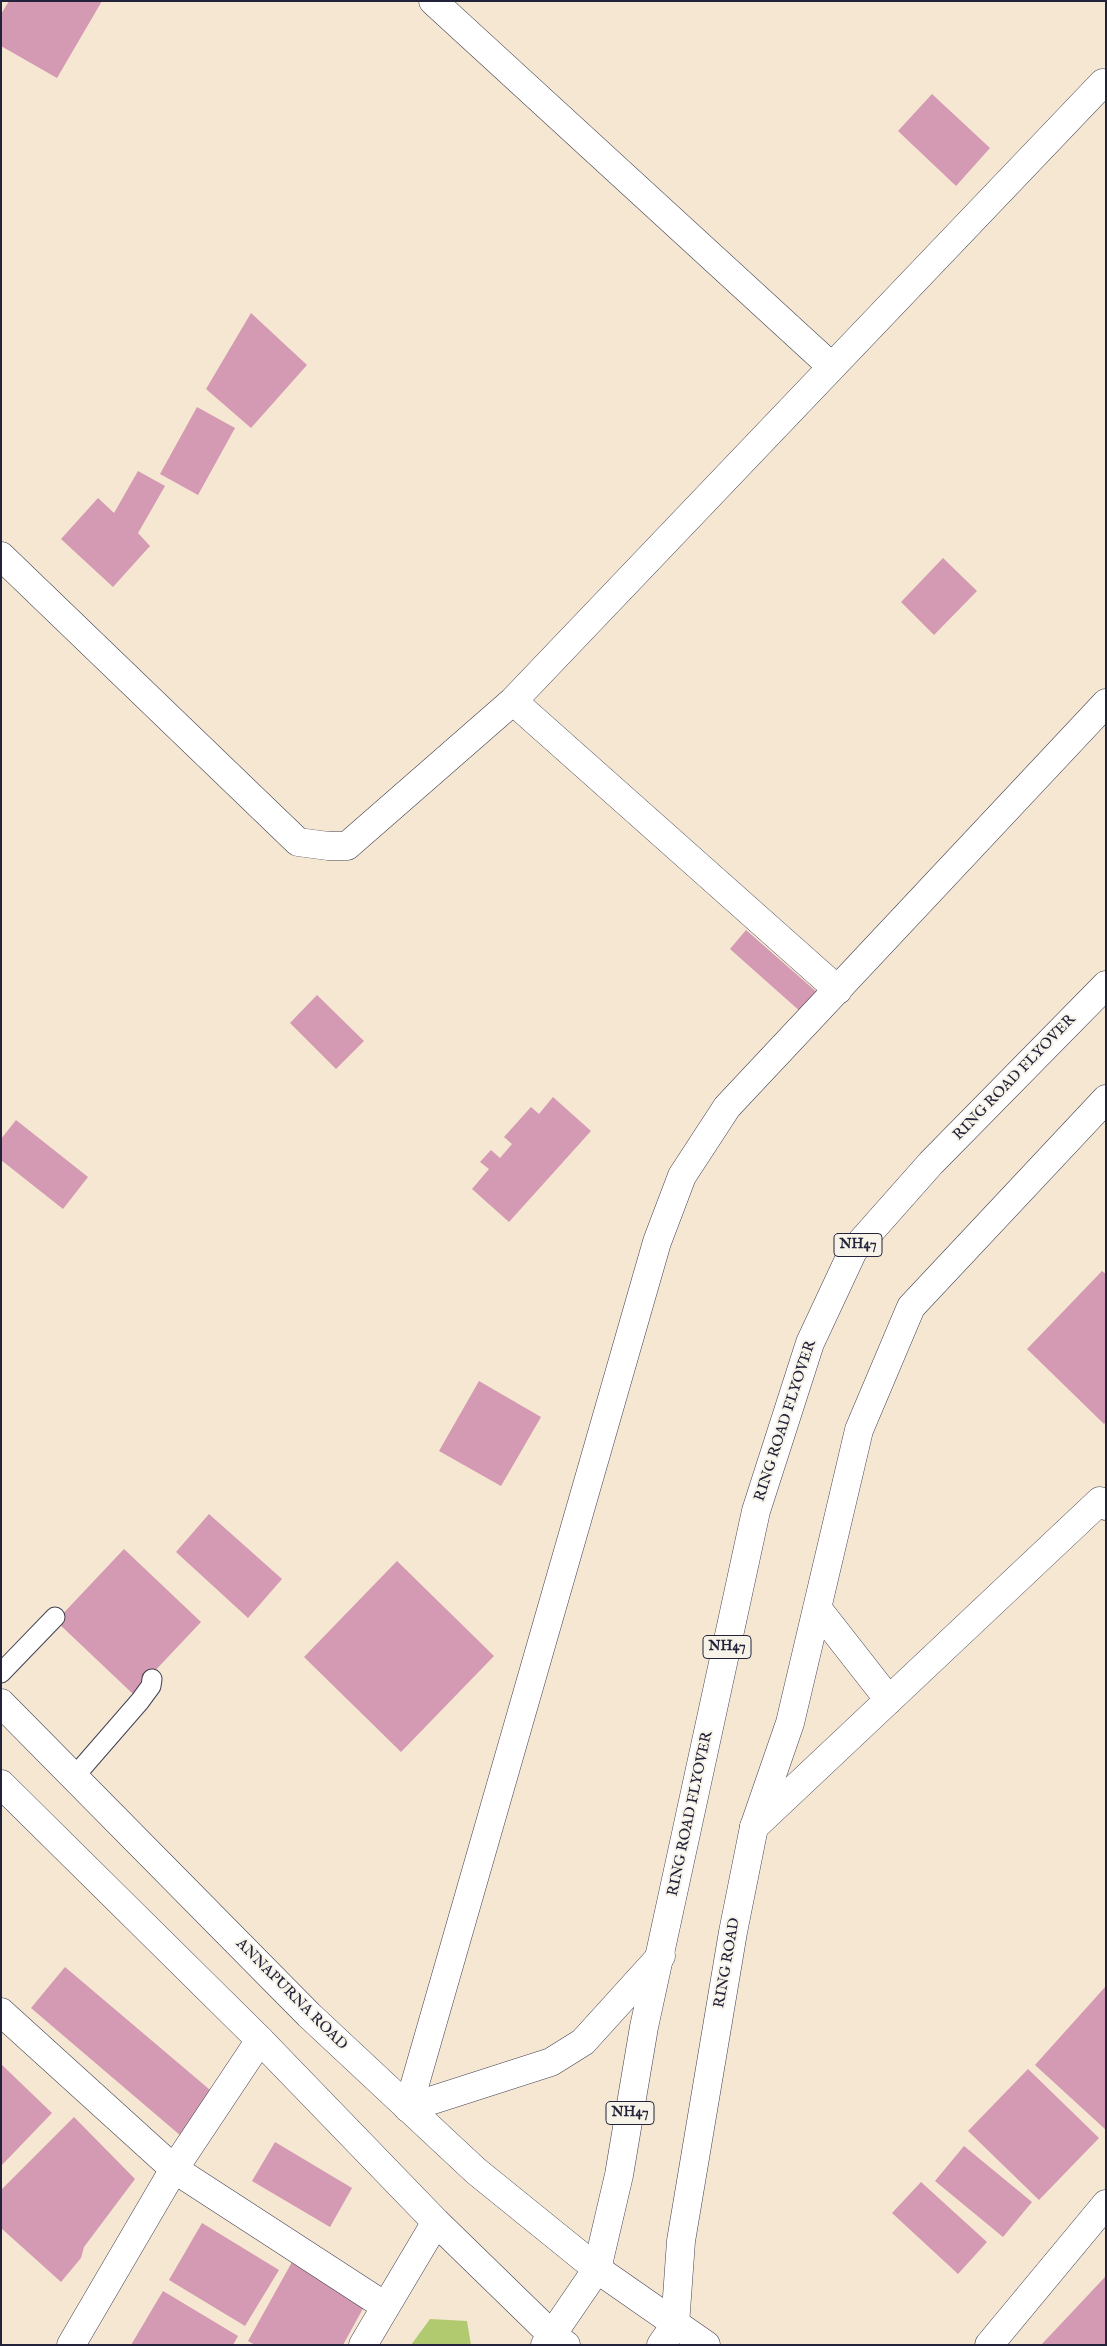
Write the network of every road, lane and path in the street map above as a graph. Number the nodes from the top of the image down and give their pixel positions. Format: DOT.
graph roads {
  1 [pos="433,1"];
  2 [pos="1103,83"];
  3 [pos="832,367"];
  4 [pos="1,556"];
  5 [pos="513,701"];
  6 [pos="1106,703"];
  7 [pos="1106,985"];
  8 [pos="838,990"];
  9 [pos="1106,1099"];
  10 [pos="1104,1501"];
  11 [pos="817,1608"];
  12 [pos="55,1617"];
  13 [pos="1,1674"];
  14 [pos="152,1678"];
  15 [pos="889,1700"];
  16 [pos="1,1703"];
  17 [pos="74,1777"];
  18 [pos="1,1784"];
  19 [pos="754,1826"];
  20 [pos="661,1956"];
  21 [pos="1,2012"];
  22 [pos="260,2040"];
  23 [pos="408,2108"];
  24 [pos="174,2169"];
  25 [pos="1106,2204"];
  26 [pos="436,2222"];
  27 [pos="598,2269"];
  28 [pos="385,2306"];
  29 [pos="668,2335"];
  30 [pos="554,2341"];
  31 [pos="71,2345"];
  32 [pos="363,2345"];
  33 [pos="706,2345"];
  34 [pos="989,2345"];
  1 -- 3 [label="main road"];
  2 -- 3 [label="main road"];
  3 -- 5 [label="main road"];
  4 -- 5 [label="main road"];
  5 -- 8 [label="main road"];
  6 -- 8 [label="main road"];
  7 -- 20 [label="main road, RING ROAD FLYOVER / NH47"];
  8 -- 23 [label="main road"];
  9 -- 11 [label="main road"];
  10 -- 15 [label="main road"];
  11 -- 15 [label="main road"];
  11 -- 19 [label="main road, RING ROAD"];
  12 -- 13 [label="lane"];
  14 -- 17 [label="lane"];
  15 -- 19 [label="main road"];
  16 -- 17 [label="main road, ANNAPURNA ROAD"];
  17 -- 23 [label="main road, ANNAPURNA ROAD"];
  18 -- 22 [label="main road"];
  19 -- 29 [label="main road, RING ROAD"];
  20 -- 23 [label="main road"];
  20 -- 27 [label="main road, NH47"];
  21 -- 24 [label="main road"];
  22 -- 24 [label="main road"];
  22 -- 26 [label="main road"];
  23 -- 27 [label="main road, ANNAPURNA ROAD"];
  24 -- 28 [label="main road"];
  24 -- 31 [label="main road"];
  25 -- 34 [label="main road"];
  26 -- 28 [label="main road"];
  26 -- 30 [label="main road"];
  27 -- 29 [label="main road, ANNAPURNA ROAD"];
  27 -- 30 [label="main road"];
  28 -- 32 [label="main road"];
  29 -- 33 [label="main road"];
}
